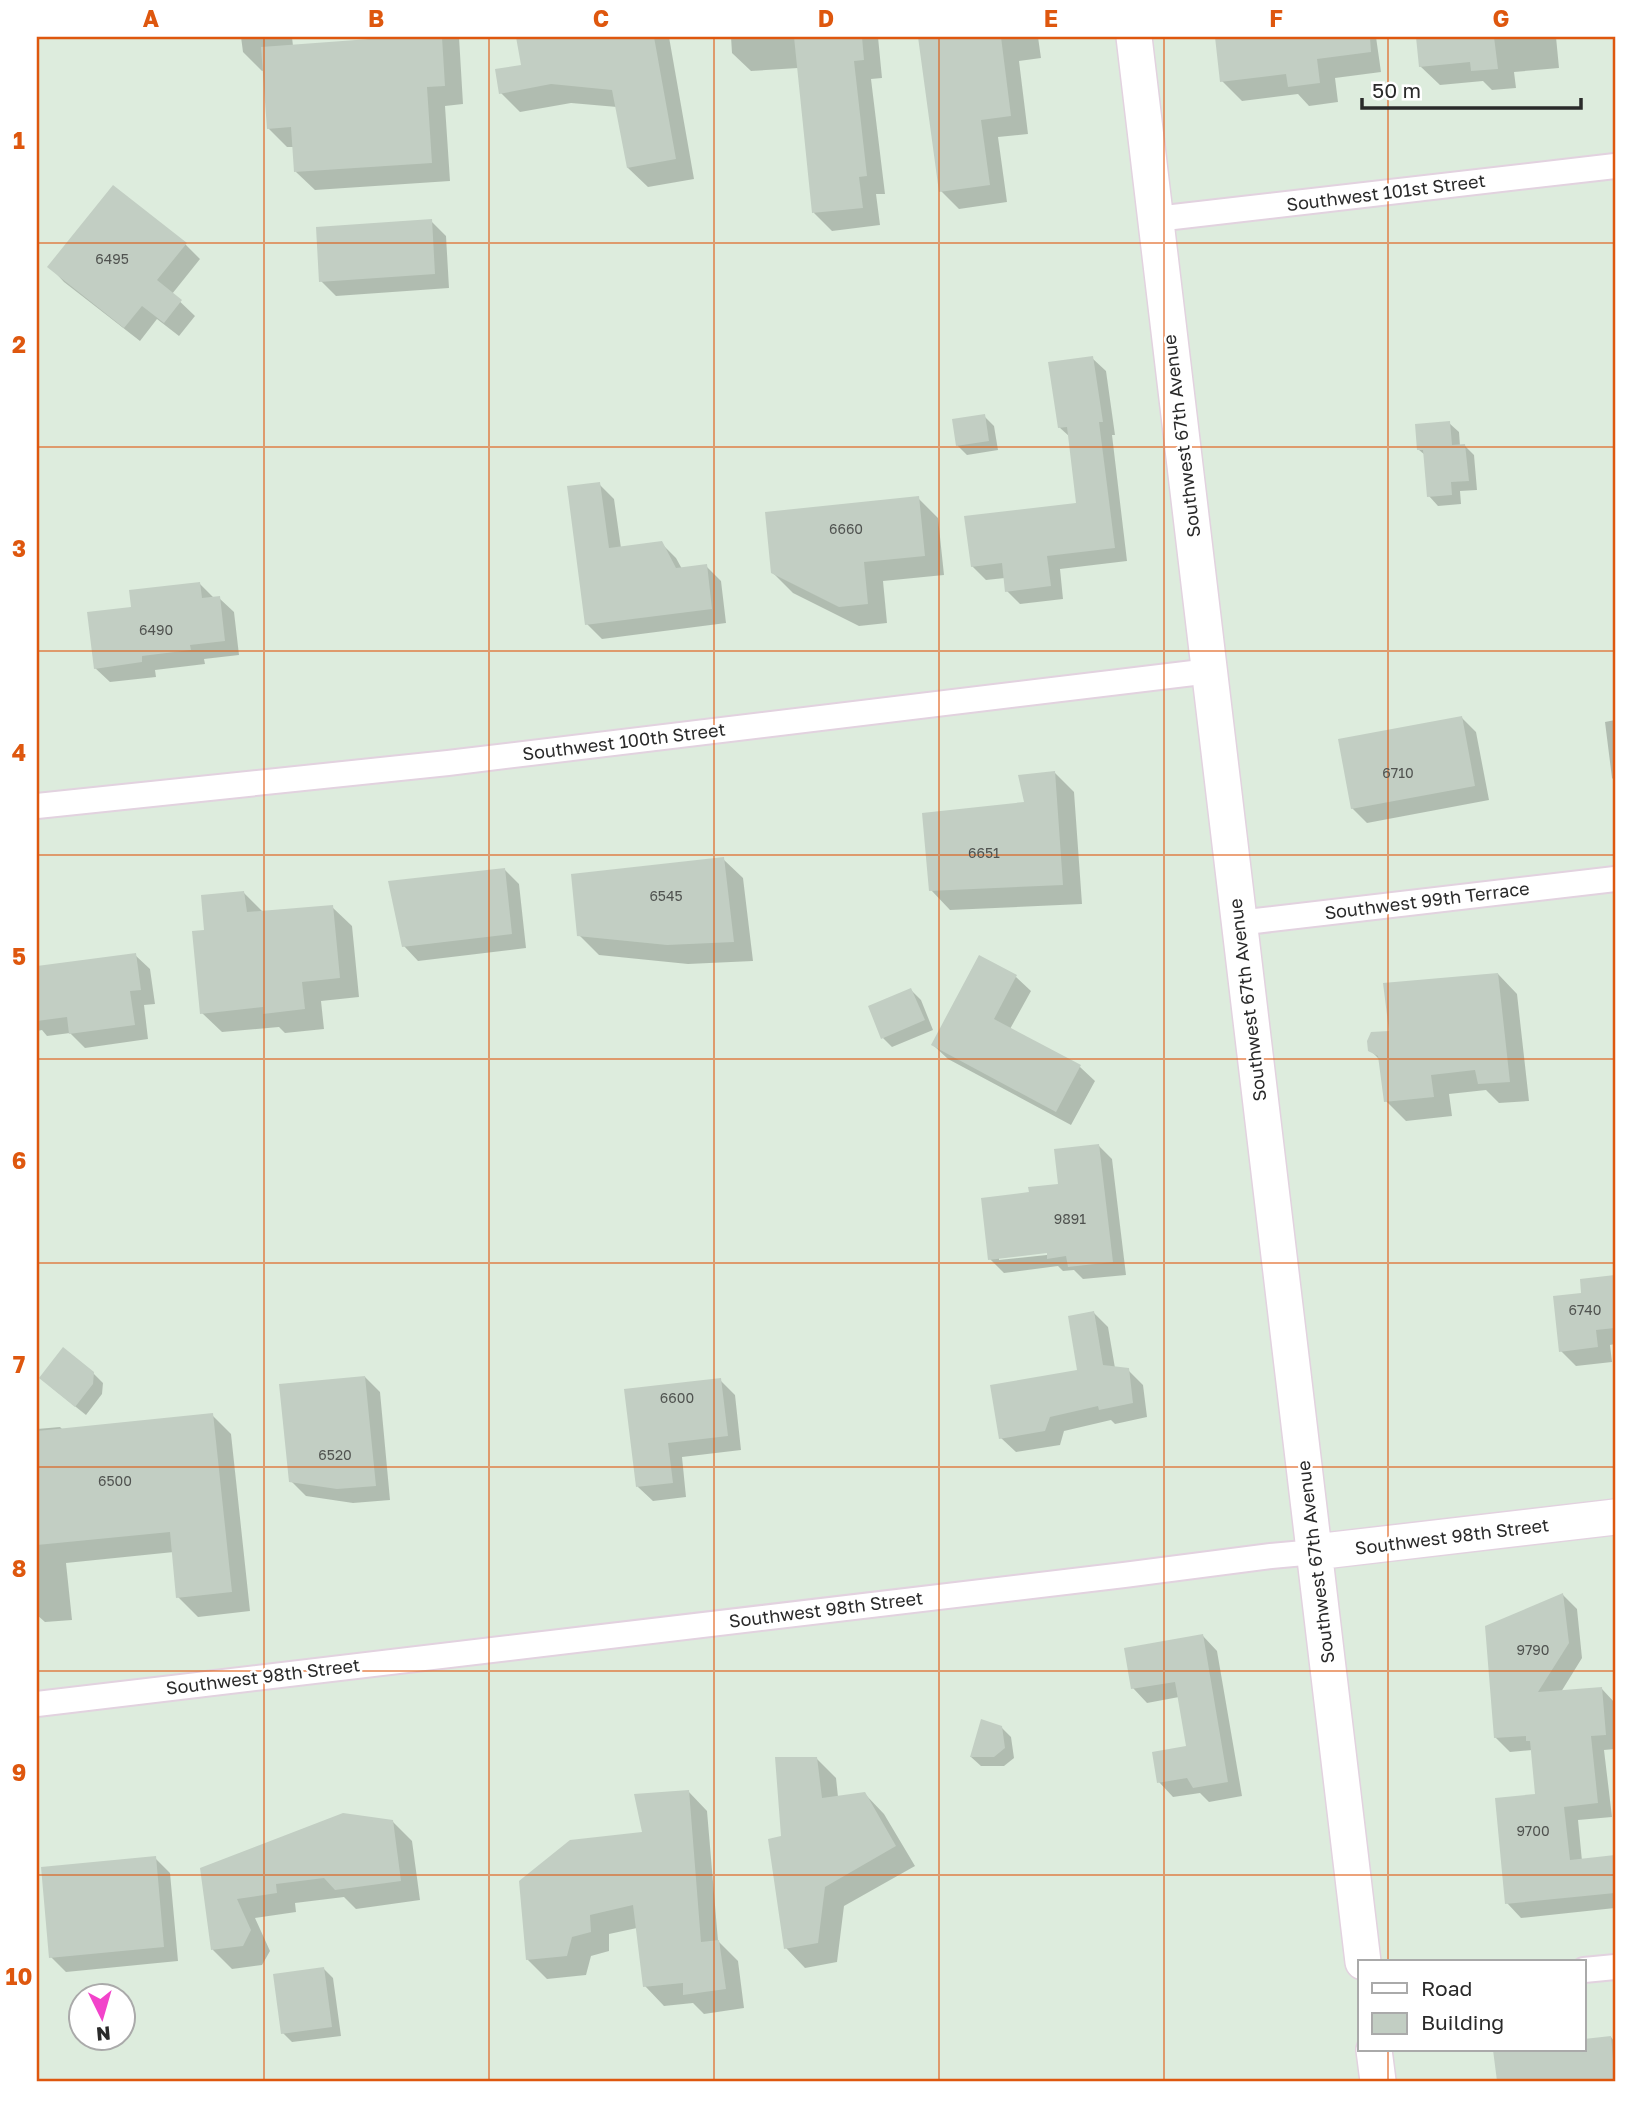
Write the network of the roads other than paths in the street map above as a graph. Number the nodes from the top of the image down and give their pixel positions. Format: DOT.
graph roads {
  1 [pos="1135,37"];
  2 [pos="1615,166"];
  3 [pos="1156,219"];
  4 [pos="1210,670"];
  5 [pos="37,806"];
  6 [pos="1615,879"];
  7 [pos="1238,923"];
  8 [pos="1615,1517"];
  9 [pos="1315,1552"];
  10 [pos="37,1704"];
  11 [pos="1363,1960"];
  12 [pos="1615,1966"];
  13 [pos="1586,1970"];
  14 [pos="1374,2052"];
  15 [pos="1378,2081"];
  1 -- 3 [label="main road, Southwest 67th Avenue"];
  2 -- 3 [label="street, Southwest 101st Street"];
  3 -- 4 [label="main road, Southwest 67th Avenue"];
  4 -- 5 [label="street, Southwest 100th Street"];
  4 -- 7 [label="main road, Southwest 67th Avenue"];
  6 -- 7 [label="street, Southwest 99th Terrace"];
  7 -- 9 [label="main road, Southwest 67th Avenue"];
  8 -- 9 [label="main road, Southwest 98th Street"];
  9 -- 10 [label="street, Southwest 98th Street"];
  9 -- 11 [label="main road, Southwest 67th Avenue"];
  12 -- 13 [label="street"];
  14 -- 15 [label="main road"];
}
